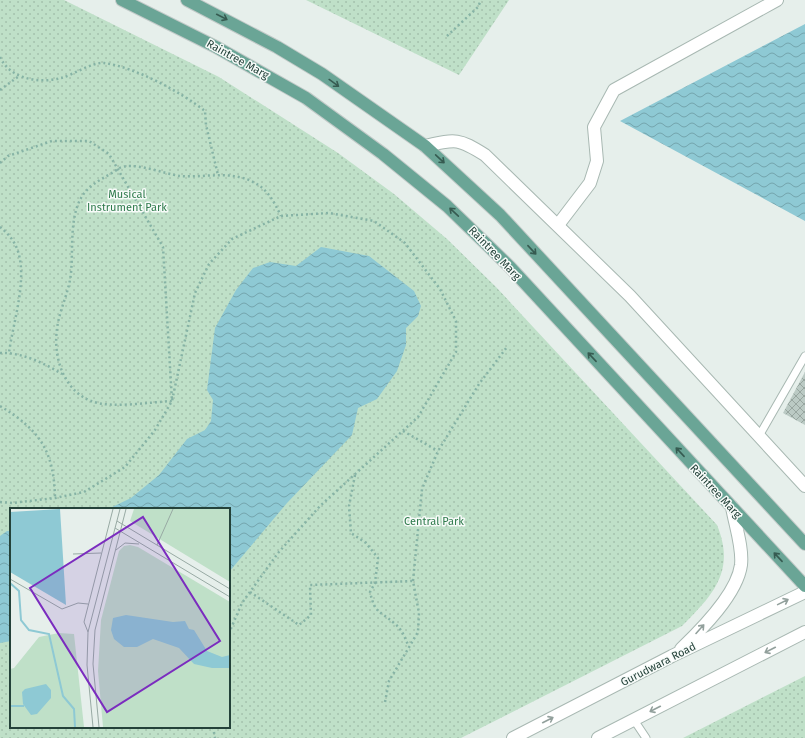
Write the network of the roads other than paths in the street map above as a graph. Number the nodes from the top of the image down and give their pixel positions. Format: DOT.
graph roads {
  1 [pos="122,0"];
  2 [pos="188,0"];
  3 [pos="777,0"];
  4 [pos="425,146"];
  5 [pos="558,225"];
  6 [pos="805,356"];
  7 [pos="759,436"];
  8 [pos="805,486"];
  9 [pos="732,507"];
  10 [pos="805,544"];
  11 [pos="805,586"];
  12 [pos="805,592"];
  13 [pos="805,632"];
  14 [pos="672,656"];
  15 [pos="634,720"];
  16 [pos="513,738"];
  17 [pos="598,738"];
  18 [pos="646,738"];
  9 -- 1 [label="main road, Raintree Marg, one-way"];
  2 -- 4 [label="main road, one-way"];
  3 -- 5 [label="street"];
  4 -- 5 [label="street"];
  4 -- 10 [label="main road, one-way"];
  5 -- 7 [label="street"];
  6 -- 7 [label="lane"];
  7 -- 8 [label="street"];
  11 -- 9 [label="main road, Raintree Marg, one-way"];
  14 -- 9 [label="street, one-way"];
  14 -- 12 [label="street, Gurudwara Road, one-way"];
  13 -- 15 [label="street, one-way"];
  16 -- 14 [label="street, Gurudwara Road, one-way"];
  15 -- 17 [label="street"];
  15 -- 18 [label="lane"];
}
